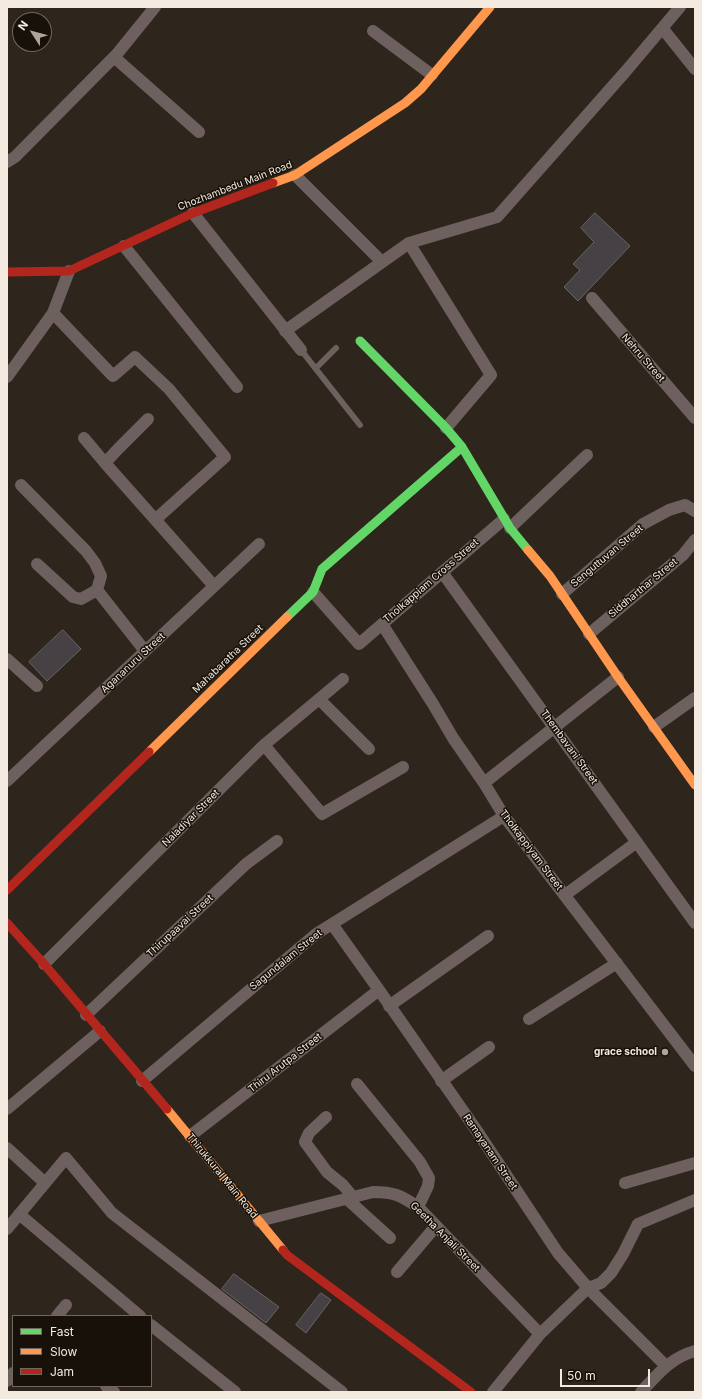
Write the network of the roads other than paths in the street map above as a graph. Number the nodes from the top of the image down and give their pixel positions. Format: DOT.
graph roads {
  1 [pos="155,7"];
  2 [pos="490,7"];
  3 [pos="680,7"];
  4 [pos="663,29"];
  5 [pos="373,31"];
  6 [pos="114,57"];
  7 [pos="695,69"];
  8 [pos="432,75"];
  9 [pos="199,132"];
  10 [pos="7,162"];
  11 [pos="295,175"];
  12 [pos="193,212"];
  13 [pos="409,243"];
  14 [pos="124,246"];
  15 [pos="382,262"];
  16 [pos="69,271"];
  17 [pos="7,272"];
  18 [pos="592,298"];
  19 [pos="53,313"];
  20 [pos="285,331"];
  21 [pos="360,341"];
  22 [pos="336,348"];
  23 [pos="300,350"];
  24 [pos="316,368"];
  25 [pos="7,377"];
  26 [pos="237,387"];
  27 [pos="694,413"];
  28 [pos="148,419"];
  29 [pos="360,425"];
  30 [pos="446,428"];
  31 [pos="84,438"];
  32 [pos="462,447"];
  33 [pos="586,455"];
  34 [pos="106,463"];
  35 [pos="21,485"];
  36 [pos="695,511"];
  37 [pos="156,519"];
  38 [pos="507,523"];
  39 [pos="695,540"];
  40 [pos="259,544"];
  41 [pos="37,564"];
  42 [pos="442,572"];
  43 [pos="214,586"];
  44 [pos="97,590"];
  45 [pos="313,592"];
  46 [pos="562,594"];
  47 [pos="382,624"];
  48 [pos="589,634"];
  49 [pos="145,651"];
  50 [pos="7,659"];
  51 [pos="618,677"];
  52 [pos="343,679"];
  53 [pos="37,686"];
  54 [pos="695,698"];
  55 [pos="319,700"];
  56 [pos="555,727"];
  57 [pos="654,727"];
  58 [pos="264,745"];
  59 [pos="369,749"];
  60 [pos="403,767"];
  61 [pos="7,781"];
  62 [pos="484,783"];
  63 [pos="695,785"];
  64 [pos="504,816"];
  65 [pos="277,841"];
  66 [pos="638,842"];
  67 [pos="7,890"];
  68 [pos="564,895"];
  69 [pos="7,923"];
  70 [pos="695,923"];
  71 [pos="332,924"];
  72 [pos="488,936"];
  73 [pos="617,963"];
  74 [pos="44,964"];
  75 [pos="379,990"];
  76 [pos="389,1006"];
  77 [pos="86,1015"];
  78 [pos="528,1019"];
  79 [pos="100,1031"];
  80 [pos="489,1047"];
  81 [pos="695,1066"];
  82 [pos="142,1081"];
  83 [pos="441,1081"];
  84 [pos="357,1084"];
  85 [pos="7,1109"];
  86 [pos="326,1117"];
  87 [pos="190,1136"];
  88 [pos="7,1148"];
  89 [pos="695,1163"];
  90 [pos="45,1183"];
  91 [pos="625,1183"];
  92 [pos="350,1197"];
  93 [pos="695,1200"];
  94 [pos="418,1207"];
  95 [pos="19,1214"];
  96 [pos="259,1221"];
  97 [pos="436,1226"];
  98 [pos="7,1229"];
  99 [pos="390,1238"];
  100 [pos="397,1272"];
  101 [pos="588,1288"];
  102 [pos="66,1305"];
  103 [pos="58,1315"];
  104 [pos="139,1315"];
  105 [pos="152,1326"];
  106 [pos="540,1334"];
  107 [pos="695,1351"];
  108 [pos="666,1366"];
  109 [pos="235,1392"];
  110 [pos="342,1392"];
  111 [pos="472,1392"];
  112 [pos="493,1392"];
  113 [pos="641,1392"];
  1 -- 6 [label="street"];
  2 -- 8 [label="street, Chozhambedu Main Road"];
  3 -- 4 [label="street"];
  4 -- 7 [label="street"];
  4 -- 13 [label="street"];
  5 -- 8 [label="street"];
  6 -- 9 [label="street"];
  6 -- 10 [label="street"];
  8 -- 11 [label="street, Chozhambedu Main Road"];
  11 -- 12 [label="street, Chozhambedu Main Road"];
  11 -- 15 [label="street"];
  12 -- 14 [label="street, Chozhambedu Main Road"];
  12 -- 20 [label="street"];
  13 -- 15 [label="street"];
  13 -- 30 [label="street"];
  14 -- 16 [label="street, Chozhambedu Main Road"];
  14 -- 26 [label="street"];
  15 -- 20 [label="street"];
  16 -- 17 [label="street, Chozhambedu Main Road"];
  16 -- 19 [label="street"];
  18 -- 27 [label="street, Nehru Street"];
  19 -- 25 [label="street"];
  19 -- 37 [label="street"];
  20 -- 23 [label="street"];
  21 -- 30 [label="street"];
  22 -- 24 [label="lane"];
  23 -- 24 [label="lane"];
  24 -- 29 [label="lane"];
  28 -- 34 [label="street"];
  30 -- 32 [label="street"];
  31 -- 34 [label="street"];
  32 -- 38 [label="street"];
  32 -- 45 [label="street, Mahabaratha Street"];
  33 -- 38 [label="street, Tholkappiam Cross Street"];
  34 -- 37 [label="street"];
  35 -- 44 [label="street"];
  36 -- 46 [label="street, Senguttuvan Street"];
  37 -- 43 [label="street"];
  38 -- 42 [label="street, Tholkappiam Cross Street"];
  38 -- 46 [label="street"];
  39 -- 48 [label="street, Siddharthar Street"];
  40 -- 43 [label="street, Agananuru Street"];
  41 -- 44 [label="street"];
  42 -- 47 [label="street, Tholkappiam Cross Street"];
  42 -- 56 [label="street, Thembavani Street"];
  43 -- 49 [label="street, Agananuru Street"];
  44 -- 49 [label="street"];
  45 -- 47 [label="street, Tholkappiam Cross Street"];
  45 -- 67 [label="street, Mahabaratha Street"];
  46 -- 48 [label="street"];
  47 -- 62 [label="street, Tholkappiyam Street"];
  48 -- 51 [label="street"];
  49 -- 61 [label="street, Agananuru Street"];
  50 -- 53 [label="street"];
  51 -- 56 [label="street"];
  51 -- 57 [label="street"];
  52 -- 55 [label="street, Naladiyar Street"];
  54 -- 57 [label="street"];
  55 -- 58 [label="street, Naladiyar Street"];
  55 -- 59 [label="street"];
  56 -- 62 [label="street"];
  56 -- 66 [label="street, Thembavani Street"];
  57 -- 63 [label="street"];
  58 -- 60 [label="street"];
  58 -- 74 [label="street, Naladiyar Street"];
  62 -- 64 [label="street, Tholkappiyam Street"];
  64 -- 68 [label="street, Tholkappiyam Street"];
  64 -- 71 [label="street, Sagundalam Street"];
  65 -- 77 [label="street, Thirupaavai Street"];
  66 -- 68 [label="street"];
  66 -- 70 [label="street, Thembavani Street"];
  68 -- 73 [label="street, Tholkappiyam Street"];
  69 -- 74 [label="street, Thirukkural Main Road"];
  71 -- 75 [label="street, Ramayanam Street"];
  71 -- 82 [label="street, Sagundalam Street"];
  72 -- 76 [label="street"];
  73 -- 78 [label="street"];
  73 -- 81 [label="street, Tholkappiyam Street"];
  74 -- 77 [label="street, Thirukkural Main Road"];
  75 -- 76 [label="street, Ramayanam Street"];
  75 -- 87 [label="street, Thiru Arutpa Street"];
  76 -- 83 [label="street, Ramayanam Street"];
  77 -- 79 [label="street, Thirukkural Main Road"];
  79 -- 82 [label="street, Thirukkural Main Road"];
  79 -- 85 [label="street"];
  80 -- 83 [label="street"];
  82 -- 87 [label="street, Thirukkural Main Road"];
  83 -- 101 [label="street, Ramayanam Street"];
  84 -- 94 [label="street"];
  86 -- 92 [label="street"];
  87 -- 96 [label="street, Thirukkural Main Road"];
  88 -- 90 [label="street"];
  89 -- 91 [label="street"];
  90 -- 95 [label="street"];
  90 -- 110 [label="street"];
  92 -- 94 [label="street, Geetha Anjali Street"];
  92 -- 96 [label="street, Geetha Anjali Street"];
  92 -- 99 [label="street"];
  93 -- 101 [label="street"];
  94 -- 97 [label="street, Geetha Anjali Street"];
  95 -- 98 [label="street"];
  95 -- 104 [label="street"];
  96 -- 111 [label="street, Thirukkural Main Road"];
  97 -- 100 [label="street"];
  97 -- 106 [label="street, Geetha Anjali Street"];
  101 -- 106 [label="street"];
  101 -- 108 [label="street, Ramayanam Street"];
  102 -- 103 [label="street"];
  105 -- 109 [label="street"];
  106 -- 112 [label="street"];
  107 -- 108 [label="street"];
  108 -- 113 [label="street"];
}
